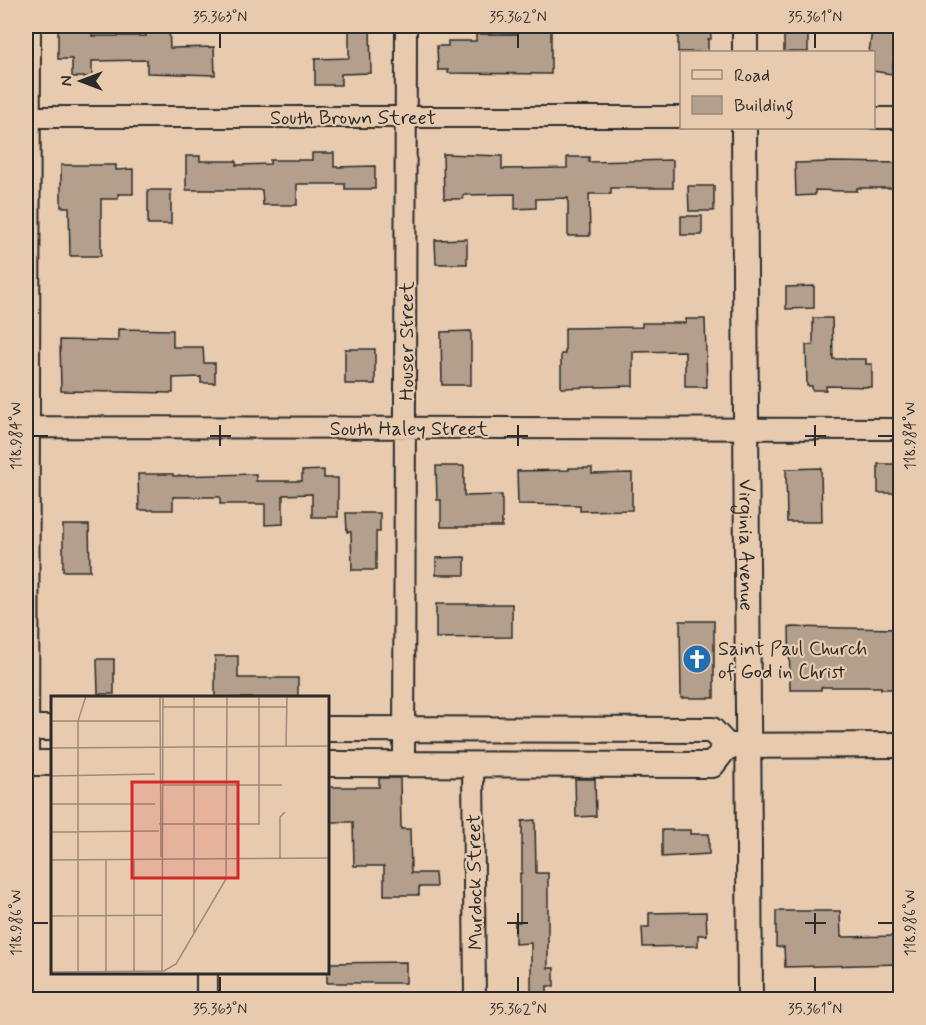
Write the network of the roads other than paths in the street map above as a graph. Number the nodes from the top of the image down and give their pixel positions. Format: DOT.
graph roads {
  1 [pos="30,26"];
  2 [pos="406,26"];
  3 [pos="745,26"];
  4 [pos="745,51"];
  5 [pos="28,117"];
  6 [pos="406,117"];
  7 [pos="680,117"];
  8 [pos="875,118"];
  9 [pos="900,118"];
  10 [pos="744,129"];
  11 [pos="28,428"];
  12 [pos="406,428"];
  13 [pos="746,428"];
  14 [pos="900,429"];
  15 [pos="27,728"];
  16 [pos="51,728"];
  17 [pos="328,729"];
  18 [pos="405,729"];
  19 [pos="900,745"];
  20 [pos="738,746"];
  21 [pos="27,763"];
  22 [pos="51,763"];
  23 [pos="328,764"];
  24 [pos="404,764"];
  25 [pos="473,764"];
  26 [pos="207,974"];
  27 [pos="207,999"];
  28 [pos="476,999"];
  29 [pos="750,999"];
  1 -- 5 [label="street"];
  2 -- 6 [label="street, Houser Street"];
  3 -- 4 [label="street"];
  5 -- 6 [label="street, South Brown Street"];
  5 -- 11 [label="street"];
  6 -- 7 [label="street, South Brown Street"];
  6 -- 12 [label="street, Houser Street"];
  8 -- 9 [label="street"];
  10 -- 13 [label="street, Virginia Avenue"];
  11 -- 12 [label="street, South Haley Street"];
  11 -- 15 [label="street"];
  12 -- 13 [label="street, South Haley Street"];
  12 -- 18 [label="street, Houser Street"];
  13 -- 14 [label="street, South Haley Street"];
  13 -- 20 [label="street, Virginia Avenue"];
  15 -- 16 [label="street"];
  15 -- 21 [label="street"];
  17 -- 18 [label="street"];
  18 -- 20 [label="street"];
  18 -- 24 [label="street, Houser Street"];
  19 -- 20 [label="street"];
  20 -- 25 [label="street"];
  20 -- 29 [label="street, Virginia Avenue"];
  21 -- 22 [label="street"];
  23 -- 24 [label="street"];
  24 -- 25 [label="street"];
  25 -- 28 [label="street, Murdock Street"];
  26 -- 27 [label="street"];
}
